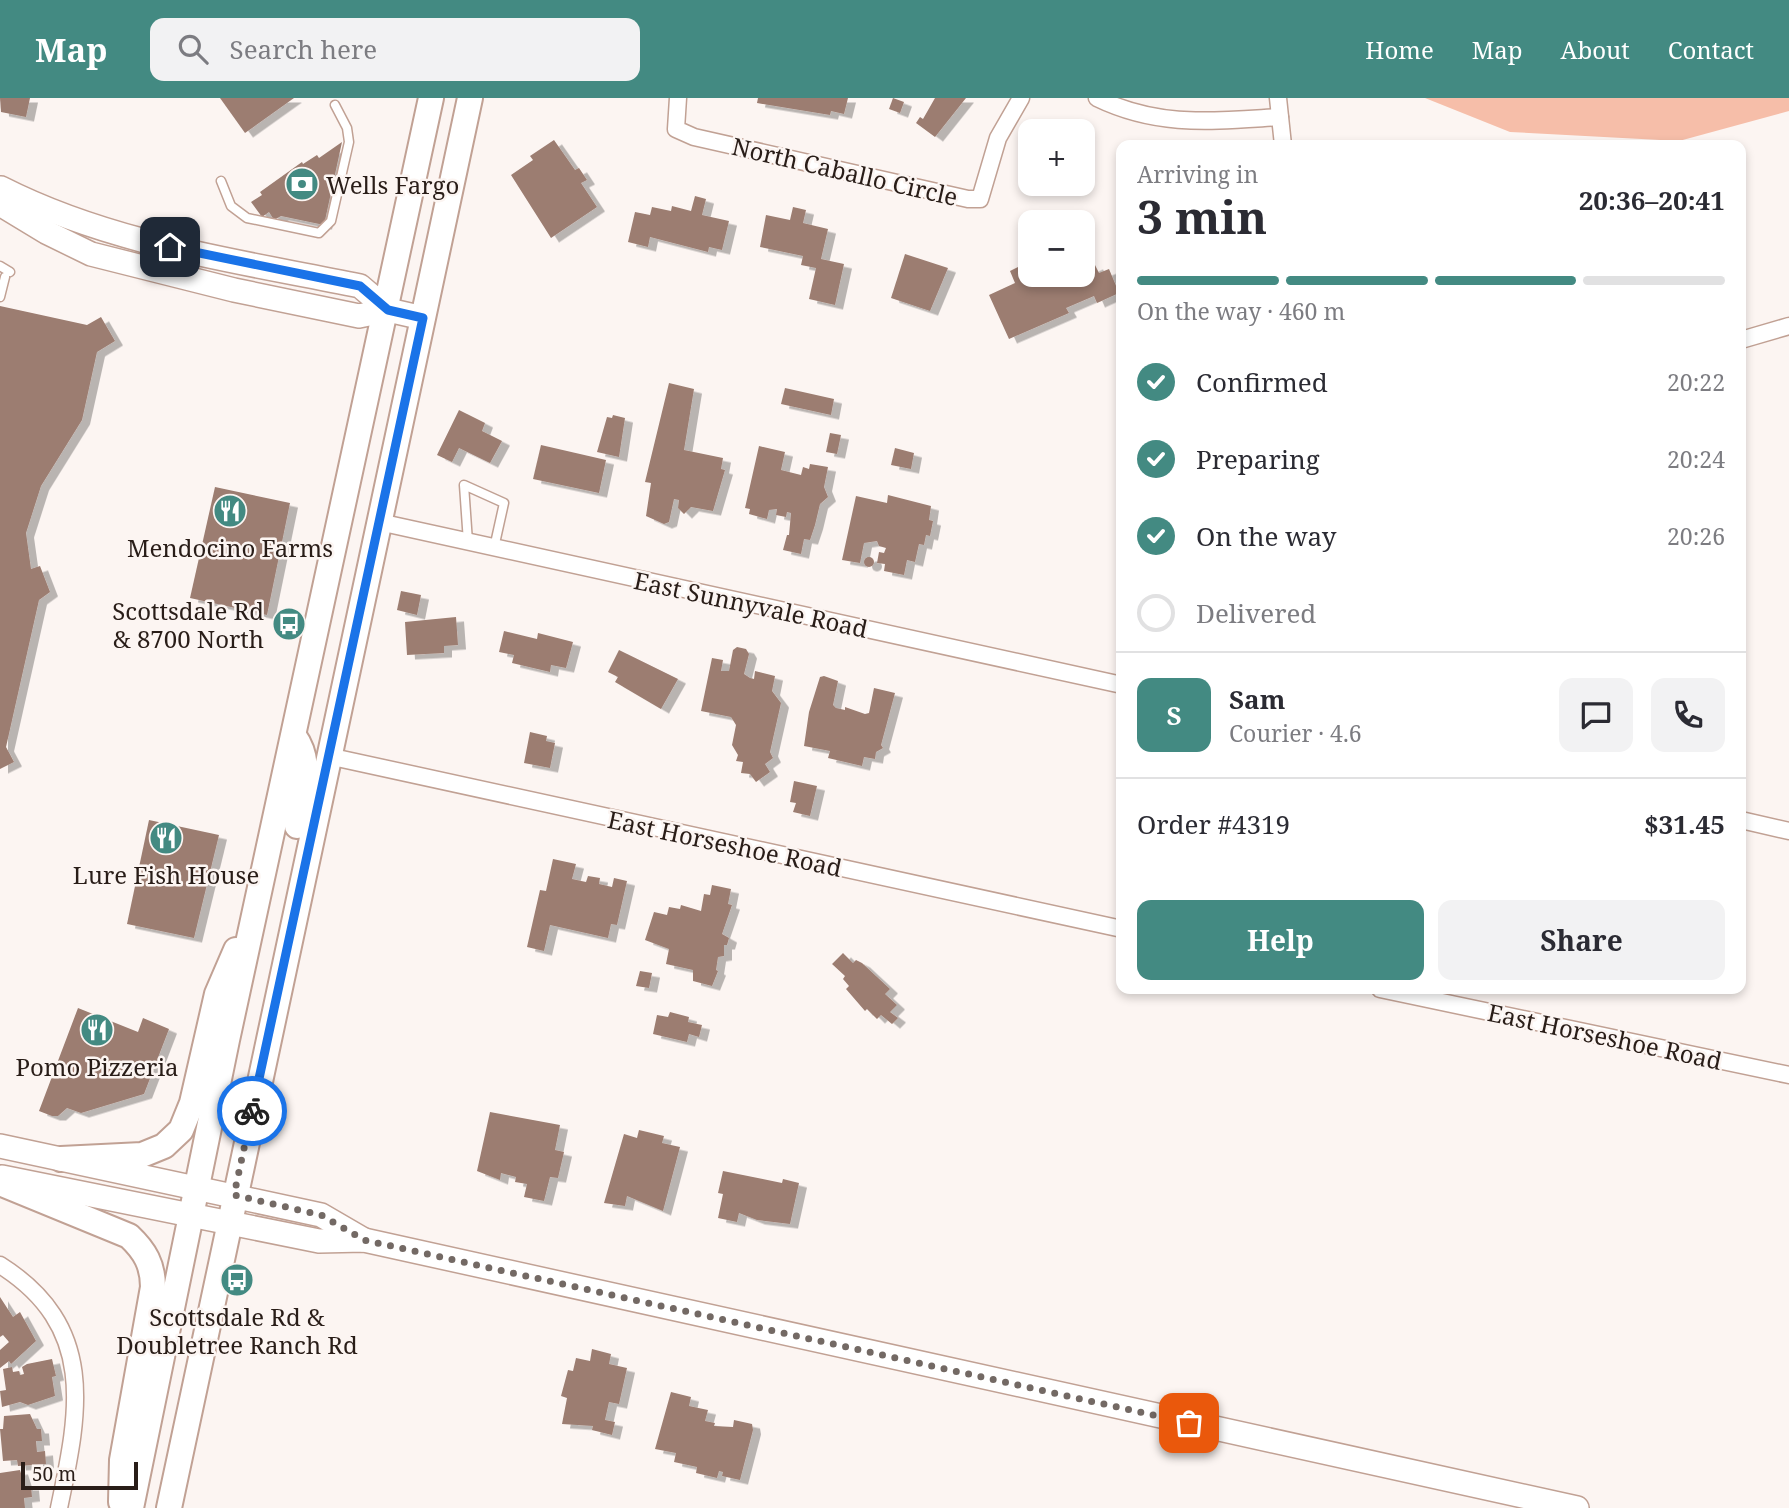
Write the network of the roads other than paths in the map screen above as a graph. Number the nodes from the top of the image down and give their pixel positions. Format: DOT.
graph roads {
  1 [pos="431,98"];
  2 [pos="470,98"];
  3 [pos="678,98"];
  4 [pos="1021,98"];
  5 [pos="1097,98"];
  6 [pos="1278,98"];
  7 [pos="335,105"];
  8 [pos="1280,117"];
  9 [pos="1282,140"];
  10 [pos="221,181"];
  11 [pos="0,188"];
  12 [pos="0,204"];
  13 [pos="0,266"];
  14 [pos="0,297"];
  15 [pos="388,310"];
  16 [pos="423,318"];
  17 [pos="1789,326"];
  18 [pos="1746,339"];
  19 [pos="379,522"];
  20 [pos="468,542"];
  21 [pos="494,548"];
  22 [pos="1116,684"];
  23 [pos="294,736"];
  24 [pos="328,756"];
  25 [pos="1746,821"];
  26 [pos="1789,831"];
  27 [pos="256,904"];
  28 [pos="294,911"];
  29 [pos="1116,928"];
  30 [pos="1404,994"];
  31 [pos="1789,1076"];
  32 [pos="0,1146"];
  33 [pos="61,1158"];
  34 [pos="0,1177"];
  35 [pos="0,1183"];
  36 [pos="197,1187"];
  37 [pos="234,1195"];
  38 [pos="192,1213"];
  39 [pos="229,1221"];
  40 [pos="364,1240"];
  41 [pos="0,1265"];
  42 [pos="59,1508"];
  43 [pos="121,1508"];
  44 [pos="131,1508"];
  45 [pos="169,1508"];
  46 [pos="1577,1508"];
  1 -- 15 [label="main road"];
  2 -- 16 [label="main road"];
  3 -- 4 [label="street, North Caballo Circle"];
  5 -- 8 [label="street"];
  6 -- 8 [label="street"];
  7 -- 10 [label="lane"];
  8 -- 9 [label="street"];
  11 -- 15 [label="main road"];
  12 -- 15 [label="main road"];
  13 -- 14 [label="lane"];
  15 -- 16 [label="main road"];
  15 -- 23 [label="main road"];
  16 -- 19 [label="main road"];
  17 -- 18 [label="street"];
  19 -- 20 [label="street, East Sunnyvale Road"];
  19 -- 24 [label="main road"];
  20 -- 21 [label="street, East Sunnyvale Road"];
  20 -- 21 [label="lane"];
  21 -- 22 [label="street, East Sunnyvale Road"];
  23 -- 27 [label="main road"];
  23 -- 28 [label="main road"];
  24 -- 28 [label="main road"];
  24 -- 29 [label="street, East Horseshoe Road"];
  25 -- 26 [label="street"];
  27 -- 33 [label="main road"];
  27 -- 36 [label="main road"];
  28 -- 37 [label="main road"];
  30 -- 31 [label="street, East Horseshoe Road"];
  32 -- 33 [label="main road"];
  33 -- 36 [label="main road"];
  34 -- 38 [label="main road"];
  35 -- 43 [label="main road"];
  36 -- 37 [label="main road"];
  36 -- 38 [label="main road"];
  37 -- 39 [label="main road"];
  37 -- 40 [label="main road"];
  38 -- 39 [label="main road"];
  38 -- 44 [label="main road"];
  39 -- 40 [label="main road"];
  39 -- 45 [label="main road"];
  40 -- 46 [label="main road"];
  41 -- 42 [label="street"];
}
